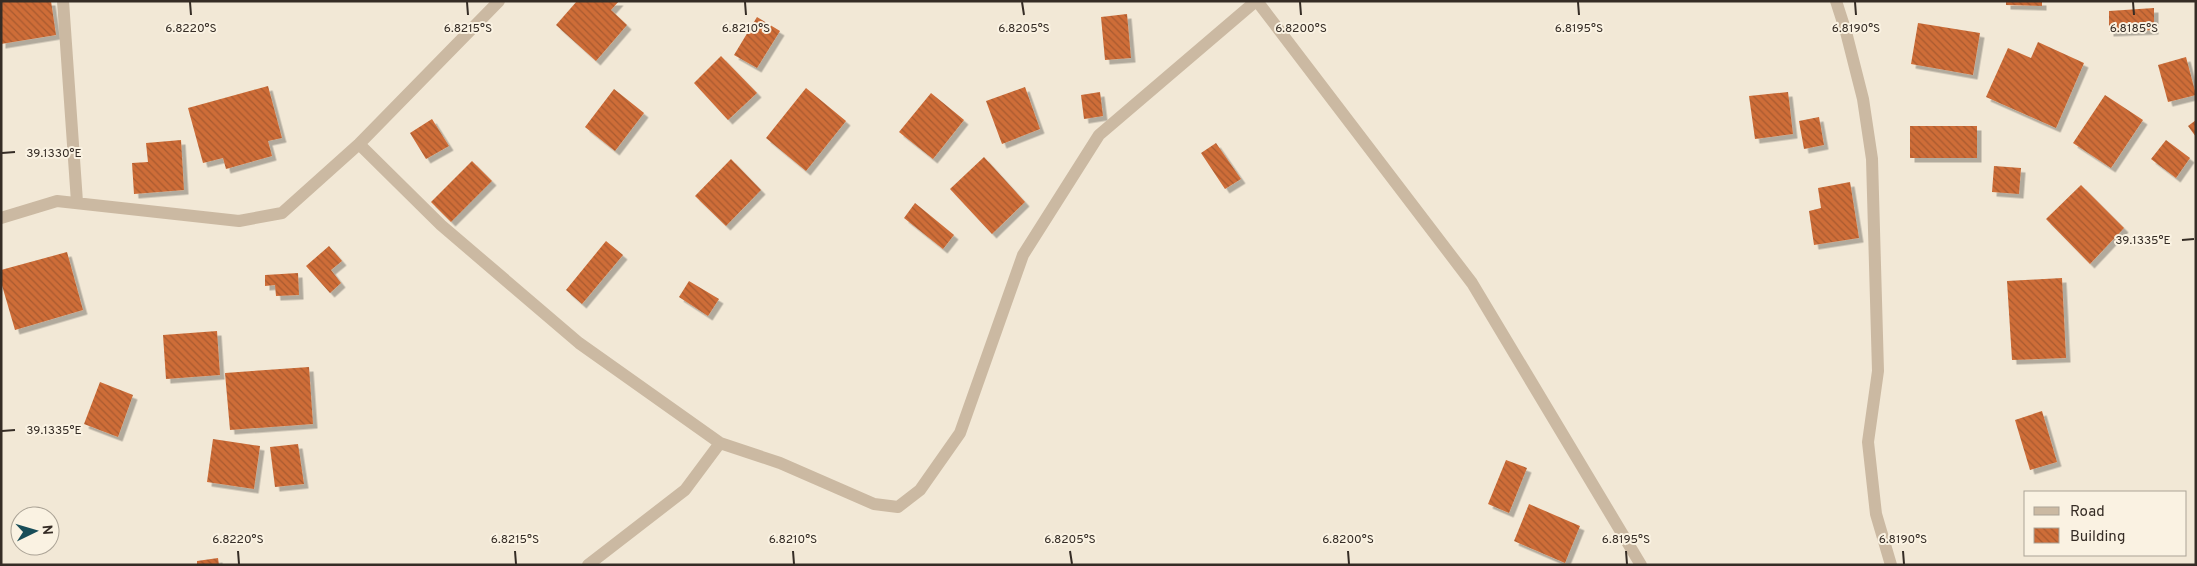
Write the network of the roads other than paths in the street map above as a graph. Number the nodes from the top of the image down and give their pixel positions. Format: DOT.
graph roads {
  1 [pos="63,1"];
  2 [pos="499,1"];
  3 [pos="1257,1"];
  4 [pos="1836,1"];
  5 [pos="359,144"];
  6 [pos="76,202"];
  7 [pos="1,218"];
  8 [pos="720,444"];
  9 [pos="588,565"];
  10 [pos="1641,565"];
  11 [pos="1891,565"];
  1 -- 6 [label="street"];
  2 -- 5 [label="street"];
  3 -- 8 [label="street"];
  3 -- 10 [label="street"];
  4 -- 11 [label="street"];
  5 -- 6 [label="street"];
  5 -- 8 [label="street"];
  6 -- 7 [label="street"];
  8 -- 9 [label="street"];
}
